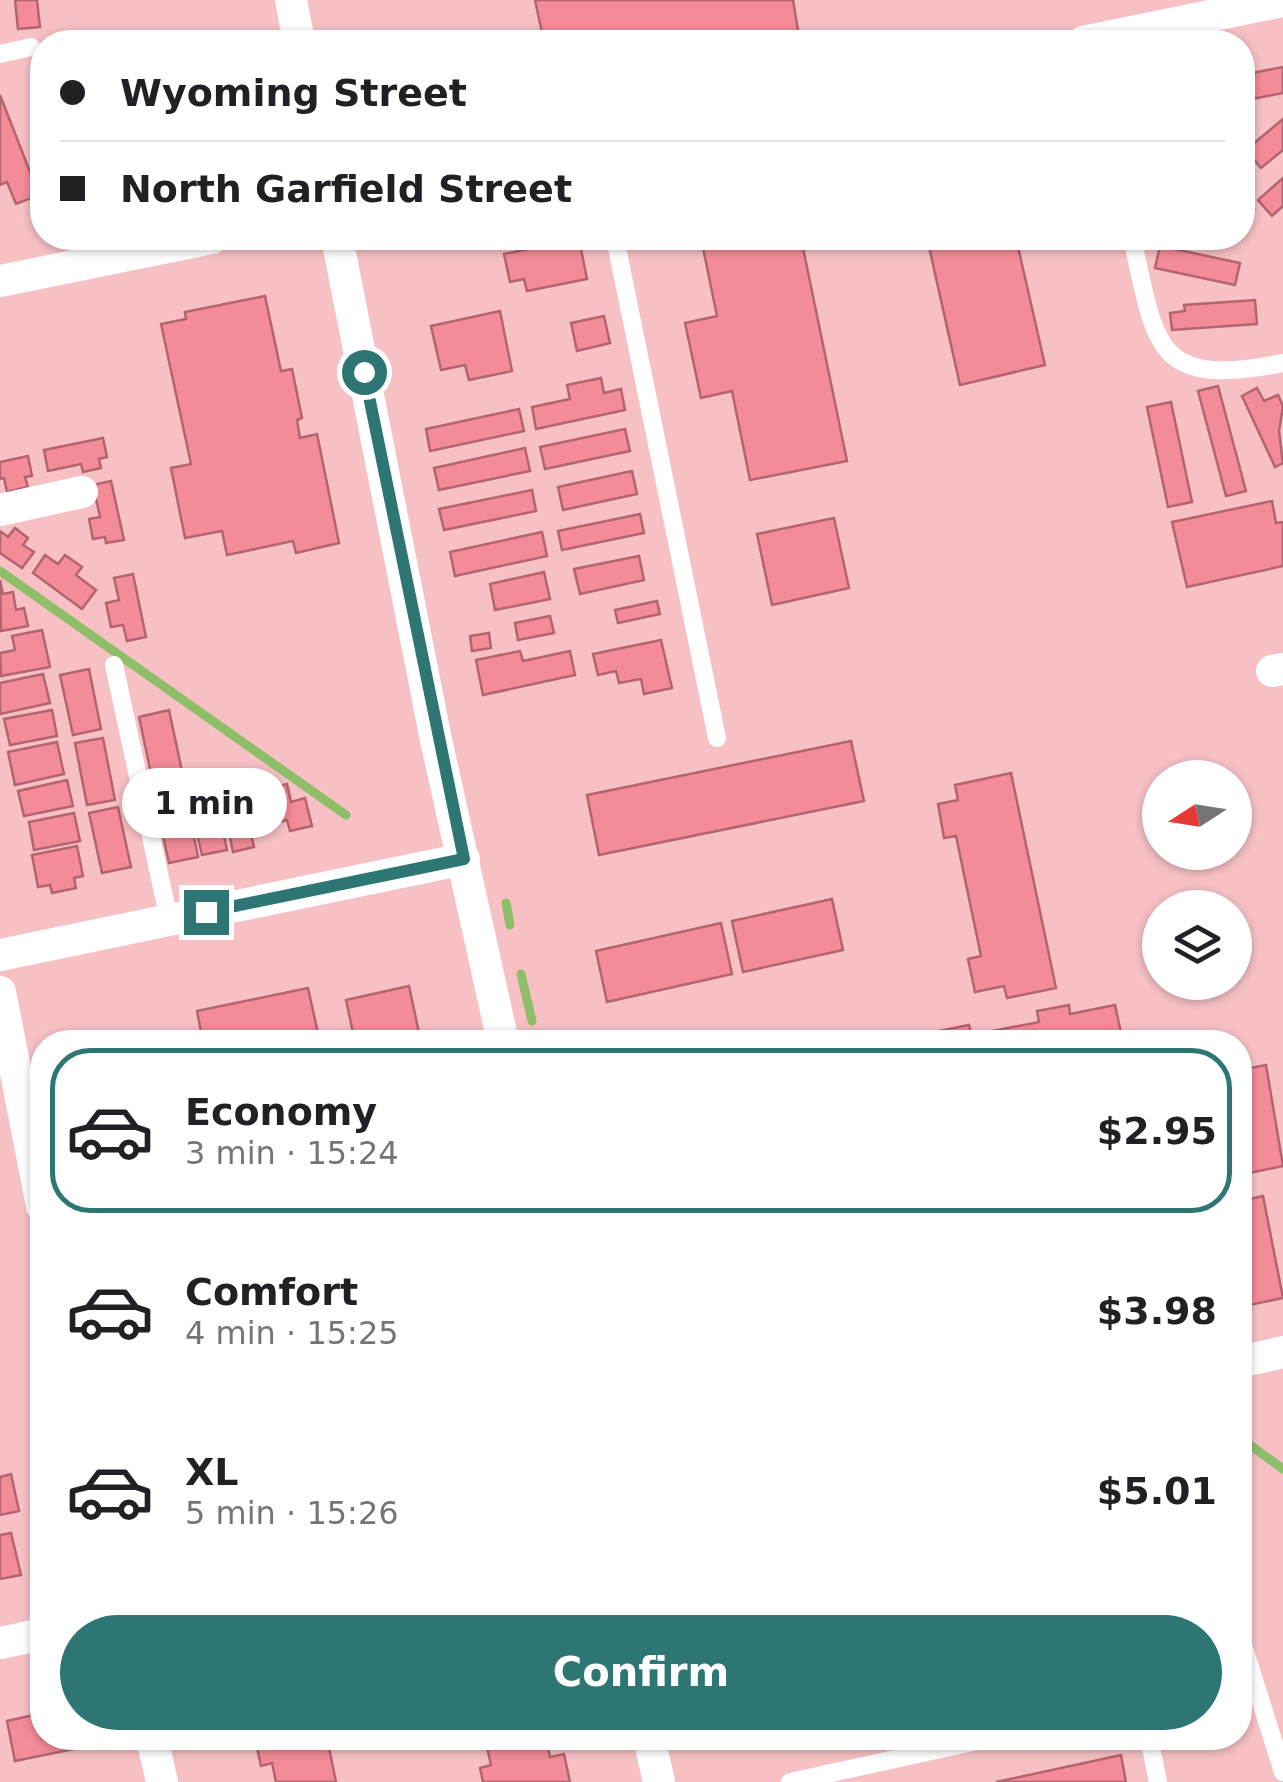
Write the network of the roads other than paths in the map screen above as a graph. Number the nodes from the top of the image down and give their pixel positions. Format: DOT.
graph roads {
  1 [pos="291,0"];
  2 [pos="1283,1"];
  3 [pos="297,30"];
  4 [pos="1145,30"];
  5 [pos="30,48"];
  6 [pos="0,54"];
  7 [pos="154,250"];
  8 [pos="339,250"];
  9 [pos="617,250"];
  10 [pos="1135,250"];
  11 [pos="0,282"];
  12 [pos="1283,363"];
  13 [pos="82,492"];
  14 [pos="0,510"];
  15 [pos="114,666"];
  16 [pos="716,738"];
  17 [pos="464,859"];
  18 [pos="169,920"];
  19 [pos="0,955"];
  20 [pos="0,992"];
  21 [pos="500,1030"];
  22 [pos="30,1145"];
  23 [pos="1283,1352"];
  24 [pos="1252,1359"];
  25 [pos="30,1636"];
  26 [pos="0,1642"];
  27 [pos="1252,1681"];
  28 [pos="155,1750"];
  29 [pos="652,1750"];
  30 [pos="936,1750"];
  31 [pos="1152,1750"];
  32 [pos="1283,1772"];
  33 [pos="162,1782"];
  34 [pos="659,1782"];
  35 [pos="790,1782"];
  36 [pos="1158,1782"];
  1 -- 3 [label="street"];
  2 -- 4 [label="street"];
  5 -- 6 [label="lane"];
  7 -- 11 [label="street"];
  8 -- 17 [label="street"];
  9 -- 16 [label="lane"];
  10 -- 12 [label="lane"];
  13 -- 14 [label="street"];
  15 -- 18 [label="lane"];
  17 -- 18 [label="street"];
  17 -- 21 [label="street"];
  18 -- 19 [label="street"];
  20 -- 22 [label="street"];
  23 -- 24 [label="street"];
  25 -- 26 [label="street"];
  27 -- 32 [label="lane"];
  28 -- 33 [label="street"];
  29 -- 34 [label="street"];
  30 -- 35 [label="lane"];
  31 -- 36 [label="lane"];
}
